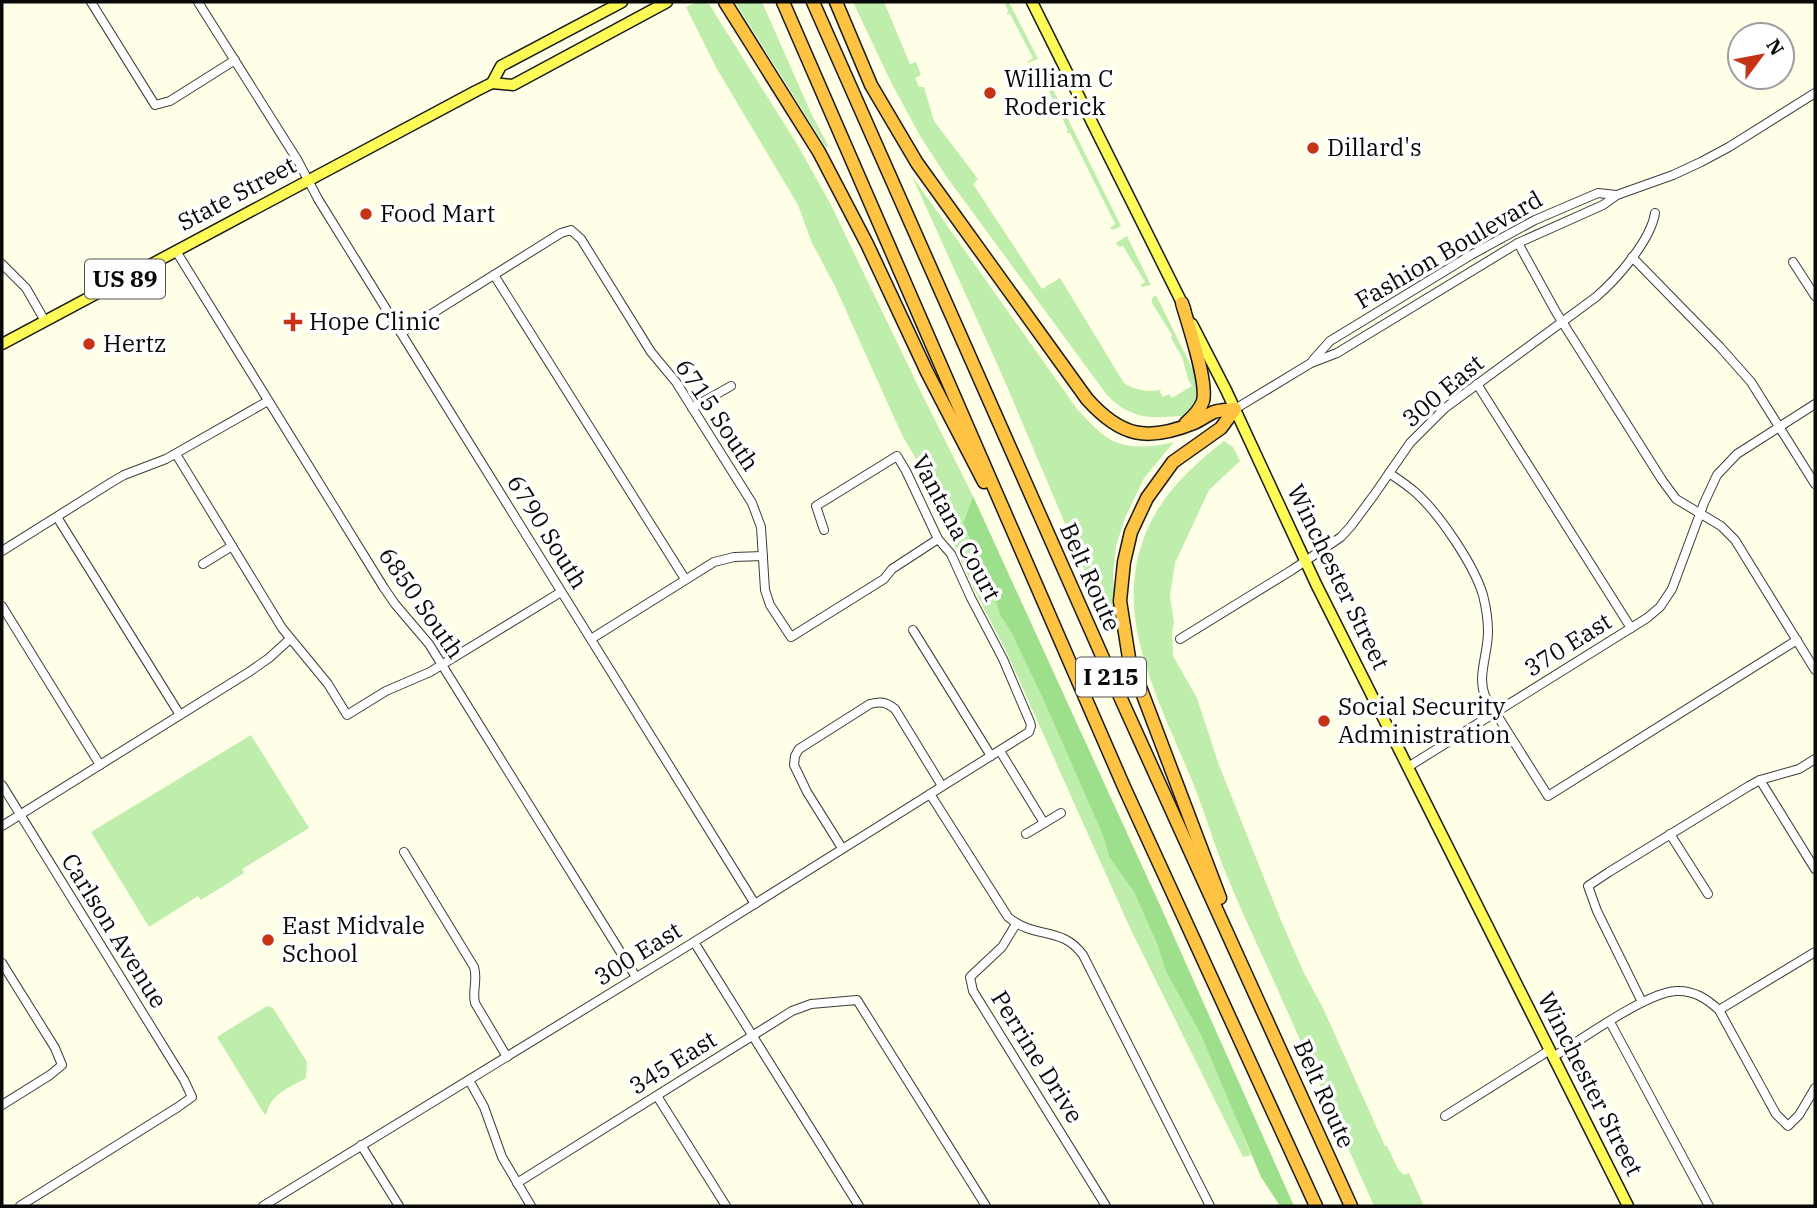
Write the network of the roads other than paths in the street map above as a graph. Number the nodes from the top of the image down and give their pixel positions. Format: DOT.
graph roads {
  1 [pos="91,2"];
  2 [pos="198,2"];
  3 [pos="622,2"];
  4 [pos="667,2"];
  5 [pos="725,2"];
  6 [pos="783,2"];
  7 [pos="813,2"];
  8 [pos="836,2"];
  9 [pos="1032,2"];
  10 [pos="235,60"];
  11 [pos="492,83"];
  12 [pos="1815,93"];
  13 [pos="308,180"];
  14 [pos="1617,195"];
  15 [pos="1655,213"];
  16 [pos="1518,243"];
  17 [pos="176,251"];
  18 [pos="1632,257"];
  19 [pos="1793,262"];
  20 [pos="2,264"];
  21 [pos="494,275"];
  22 [pos="1815,296"];
  23 [pos="1182,303"];
  24 [pos="45,321"];
  25 [pos="1563,321"];
  26 [pos="401,333"];
  27 [pos="2,344"];
  28 [pos="1311,363"];
  29 [pos="1477,384"];
  30 [pos="731,386"];
  31 [pos="268,401"];
  32 [pos="1815,404"];
  33 [pos="692,408"];
  34 [pos="1235,409"];
  35 [pos="1779,427"];
  36 [pos="1180,428"];
  37 [pos="176,454"];
  38 [pos="1389,473"];
  39 [pos="1815,484"];
  40 [pos="1699,514"];
  41 [pos="57,517"];
  42 [pos="824,530"];
  43 [pos="938,539"];
  44 [pos="232,547"];
  45 [pos="2,551"];
  46 [pos="763,556"];
  47 [pos="1305,561"];
  48 [pos="203,564"];
  49 [pos="1033,577"];
  50 [pos="685,579"];
  51 [pos="561,592"];
  52 [pos="2,606"];
  53 [pos="1631,628"];
  54 [pos="913,630"];
  55 [pos="290,639"];
  56 [pos="590,639"];
  57 [pos="1180,639"];
  58 [pos="1797,640"];
  59 [pos="442,665"];
  60 [pos="1815,670"];
  61 [pos="1496,713"];
  62 [pos="180,715"];
  63 [pos="1031,729"];
  64 [pos="1000,751"];
  65 [pos="991,757"];
  66 [pos="1815,759"];
  67 [pos="100,765"];
  68 [pos="1408,767"];
  69 [pos="1760,780"];
  70 [pos="2,785"];
  71 [pos="942,786"];
  72 [pos="930,794"];
  73 [pos="1061,813"];
  74 [pos="20,815"];
  75 [pos="1044,823"];
  76 [pos="2,826"];
  77 [pos="1026,834"];
  78 [pos="1670,834"];
  79 [pos="842,848"];
  80 [pos="404,852"];
  81 [pos="1815,869"];
  82 [pos="1708,894"];
  83 [pos="755,904"];
  84 [pos="1016,924"];
  85 [pos="694,942"];
  86 [pos="1815,952"];
  87 [pos="2,963"];
  88 [pos="636,978"];
  89 [pos="1642,1002"];
  90 [pos="1261,1006"];
  91 [pos="1719,1010"];
  92 [pos="1610,1022"];
  93 [pos="753,1036"];
  94 [pos="1552,1054"];
  95 [pos="507,1057"];
  96 [pos="469,1080"];
  97 [pos="1815,1088"];
  98 [pos="657,1096"];
  99 [pos="2,1105"];
  100 [pos="1445,1116"];
  101 [pos="361,1145"];
  102 [pos="517,1183"];
  103 [pos="1209,1204"];
  104 [pos="20,1206"];
  105 [pos="262,1206"];
  106 [pos="399,1206"];
  107 [pos="531,1206"];
  108 [pos="726,1206"];
  109 [pos="859,1206"];
  110 [pos="986,1206"];
  111 [pos="1106,1206"];
  112 [pos="1199,1206"];
  113 [pos="1316,1206"];
  114 [pos="1350,1206"];
  115 [pos="1628,1206"];
  116 [pos="1709,1206"];
  1 -- 10 [label="street"];
  2 -- 10 [label="street, 6790 South"];
  3 -- 11 [label="main road, State Street / US 89"];
  4 -- 11 [label="main road, State Street / US 89"];
  5 -- 49 [label="highway"];
  6 -- 49 [label="highway, I 215"];
  7 -- 90 [label="highway, Belt Route / I 215"];
  8 -- 36 [label="highway"];
  9 -- 23 [label="main road, Winchester Street"];
  10 -- 13 [label="street, 6790 South"];
  11 -- 13 [label="main road, State Street / US 89"];
  12 -- 14 [label="street, Fashion Boulevard"];
  13 -- 17 [label="main road, State Street / US 89"];
  13 -- 26 [label="street, 6790 South"];
  14 -- 16 [label="street, Fashion Boulevard"];
  14 -- 28 [label="street, Fashion Boulevard"];
  15 -- 18 [label="street, 300 East"];
  16 -- 25 [label="street"];
  16 -- 28 [label="street, Fashion Boulevard"];
  17 -- 24 [label="main road, State Street / US 89"];
  17 -- 31 [label="street, 6850 South"];
  18 -- 25 [label="street, 300 East"];
  18 -- 35 [label="street"];
  19 -- 22 [label="street"];
  20 -- 24 [label="street"];
  21 -- 26 [label="street"];
  21 -- 33 [label="street, 6715 South"];
  21 -- 50 [label="street"];
  23 -- 34 [label="main road, Winchester Street"];
  23 -- 36 [label="highway"];
  24 -- 27 [label="main road, State Street / US 89"];
  25 -- 29 [label="street, 300 East"];
  25 -- 40 [label="street"];
  26 -- 51 [label="street, 6790 South"];
  28 -- 34 [label="street, Fashion Boulevard"];
  29 -- 38 [label="street, 300 East"];
  29 -- 53 [label="street"];
  30 -- 33 [label="street"];
  31 -- 37 [label="street"];
  31 -- 59 [label="street, 6850 South"];
  32 -- 35 [label="street, 370 East"];
  33 -- 46 [label="street, 6715 South"];
  34 -- 36 [label="highway"];
  34 -- 47 [label="main road, Winchester Street"];
  34 -- 90 [label="highway"];
  35 -- 39 [label="street"];
  35 -- 40 [label="street, 370 East"];
  37 -- 41 [label="street"];
  37 -- 44 [label="street"];
  38 -- 47 [label="street, 300 East"];
  38 -- 61 [label="street"];
  40 -- 53 [label="street, 370 East"];
  40 -- 58 [label="street"];
  41 -- 45 [label="street"];
  41 -- 62 [label="street"];
  42 -- 43 [label="street, Vantana Court"];
  43 -- 46 [label="street, 6715 South"];
  43 -- 63 [label="street, Vantana Court"];
  44 -- 48 [label="street"];
  44 -- 55 [label="street"];
  46 -- 50 [label="street"];
  47 -- 57 [label="street, 300 East"];
  47 -- 68 [label="main road, Winchester Street"];
  49 -- 113 [label="highway, I 215"];
  50 -- 56 [label="street"];
  51 -- 56 [label="street, 6790 South"];
  51 -- 59 [label="street"];
  52 -- 67 [label="street"];
  53 -- 61 [label="street, 370 East"];
  54 -- 65 [label="street"];
  55 -- 59 [label="street"];
  55 -- 62 [label="street"];
  56 -- 83 [label="street, 6790 South"];
  58 -- 60 [label="street"];
  58 -- 61 [label="street"];
  59 -- 88 [label="street, 6850 South"];
  61 -- 68 [label="street, 370 East"];
  62 -- 67 [label="street"];
  63 -- 64 [label="street, 300 East"];
  64 -- 65 [label="street, 300 East"];
  64 -- 75 [label="street"];
  65 -- 71 [label="street, 300 East"];
  66 -- 69 [label="street"];
  67 -- 74 [label="street"];
  68 -- 94 [label="main road, Winchester Street"];
  69 -- 78 [label="street"];
  69 -- 81 [label="street"];
  70 -- 74 [label="street, Carlson Avenue"];
  71 -- 72 [label="street, 300 East"];
  71 -- 79 [label="street"];
  72 -- 79 [label="street, 300 East"];
  72 -- 84 [label="street"];
  73 -- 75 [label="street"];
  74 -- 76 [label="street"];
  74 -- 104 [label="street, Carlson Avenue"];
  75 -- 77 [label="street"];
  78 -- 82 [label="street"];
  78 -- 89 [label="street"];
  79 -- 83 [label="street, 300 East"];
  80 -- 95 [label="street"];
  83 -- 85 [label="street, 300 East"];
  84 -- 103 [label="street"];
  84 -- 111 [label="street, Perrine Drive"];
  85 -- 88 [label="street, 300 East"];
  85 -- 93 [label="street"];
  86 -- 91 [label="street"];
  87 -- 99 [label="street"];
  88 -- 95 [label="street, 300 East"];
  89 -- 91 [label="street"];
  89 -- 92 [label="street"];
  90 -- 114 [label="highway, Belt Route / I 215"];
  91 -- 97 [label="street"];
  92 -- 94 [label="street"];
  92 -- 116 [label="street"];
  93 -- 98 [label="street, 345 East"];
  93 -- 109 [label="street"];
  93 -- 110 [label="street, 345 East"];
  94 -- 100 [label="street"];
  94 -- 115 [label="main road, Winchester Street"];
  95 -- 96 [label="street, 300 East"];
  96 -- 101 [label="street, 300 East"];
  96 -- 102 [label="street"];
  98 -- 102 [label="street, 345 East"];
  98 -- 108 [label="street"];
  101 -- 105 [label="street, 300 East"];
  101 -- 106 [label="street"];
  102 -- 107 [label="street"];
  103 -- 112 [label="street"];
}
